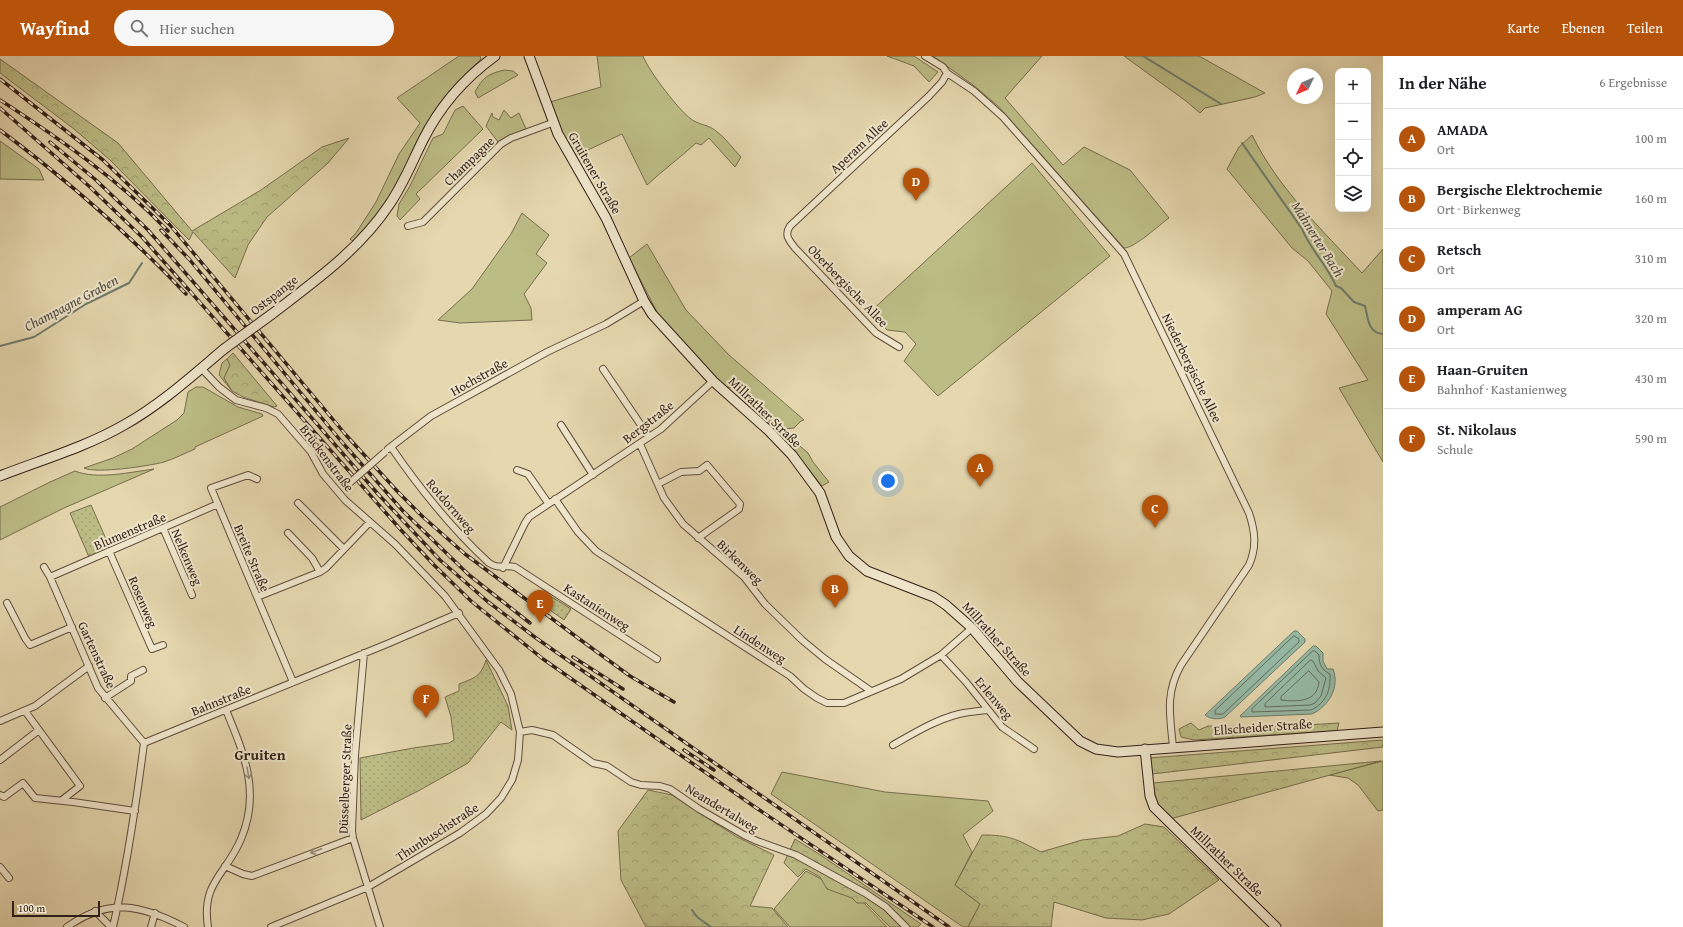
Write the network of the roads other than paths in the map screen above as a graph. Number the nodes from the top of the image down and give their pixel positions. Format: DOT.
graph roads {
  1 [pos="495,56"];
  2 [pos="530,56"];
  3 [pos="925,56"];
  4 [pos="947,73"];
  5 [pos="552,123"];
  6 [pos="408,226"];
  7 [pos="786,234"];
  8 [pos="644,301"];
  9 [pos="898,347"];
  10 [pos="202,368"];
  11 [pos="603,369"];
  12 [pos="713,381"];
  13 [pos="560,425"];
  14 [pos="649,437"];
  15 [pos="640,444"];
  16 [pos="387,450"];
  17 [pos="517,470"];
  18 [pos="592,475"];
  19 [pos="0,476"];
  20 [pos="257,479"];
  21 [pos="658,484"];
  22 [pos="338,493"];
  23 [pos="555,499"];
  24 [pos="298,503"];
  25 [pos="548,503"];
  26 [pos="218,504"];
  27 [pos="370,522"];
  28 [pos="163,528"];
  29 [pos="288,532"];
  30 [pos="698,538"];
  31 [pos="344,549"];
  32 [pos="109,551"];
  33 [pos="44,567"];
  34 [pos="503,568"];
  35 [pos="320,572"];
  36 [pos="50,577"];
  37 [pos="192,595"];
  38 [pos="257,597"];
  39 [pos="7,603"];
  40 [pos="458,613"];
  41 [pos="72,627"];
  42 [pos="972,628"];
  43 [pos="163,645"];
  44 [pos="364,653"];
  45 [pos="941,655"];
  46 [pos="658,659"];
  47 [pos="88,666"];
  48 [pos="143,670"];
  49 [pos="293,682"];
  50 [pos="870,691"];
  51 [pos="105,698"];
  52 [pos="226,710"];
  53 [pos="987,710"];
  54 [pos="25,711"];
  55 [pos="0,721"];
  56 [pos="39,730"];
  57 [pos="520,732"];
  58 [pos="1383,732"];
  59 [pos="144,743"];
  60 [pos="893,744"];
  61 [pos="1173,747"];
  62 [pos="1034,749"];
  63 [pos="1145,749"];
  64 [pos="0,760"];
  65 [pos="0,795"];
  66 [pos="62,800"];
  67 [pos="136,811"];
  68 [pos="353,838"];
  69 [pos="225,866"];
  70 [pos="0,867"];
  71 [pos="9,878"];
  72 [pos="368,887"];
  73 [pos="118,906"];
  74 [pos="95,911"];
  75 [pos="155,913"];
  76 [pos="67,927"];
  77 [pos="112,927"];
  78 [pos="152,927"];
  79 [pos="184,927"];
  80 [pos="208,927"];
  81 [pos="271,927"];
  82 [pos="380,927"];
  83 [pos="906,927"];
  84 [pos="1276,927"];
  1 -- 10 [label="main road, Ostspange, bridge"];
  2 -- 5 [label="main road, Gruitener Straße"];
  3 -- 4 [label="street, Niederbergische Allee"];
  4 -- 7 [label="street, Aperam Allee"];
  4 -- 61 [label="street, Niederbergische Allee"];
  5 -- 6 [label="street, Champagne"];
  5 -- 8 [label="main road, Gruitener Straße"];
  7 -- 9 [label="street, Oberbergische Allee"];
  8 -- 12 [label="main road, Millrather Straße"];
  8 -- 16 [label="street, Hochstraße"];
  10 -- 19 [label="main road, Ostspange"];
  10 -- 22 [label="street, Brückenstraße"];
  11 -- 14 [label="street"];
  12 -- 14 [label="street, Bergstraße"];
  12 -- 42 [label="main road, Millrather Straße"];
  13 -- 18 [label="street"];
  14 -- 15 [label="street, Bergstraße"];
  15 -- 18 [label="street, Bergstraße"];
  15 -- 21 [label="street, Birkenweg"];
  16 -- 22 [label="street, Hochstraße, bridge"];
  16 -- 34 [label="street, Rotdornweg"];
  17 -- 25 [label="street"];
  18 -- 23 [label="street, Bergstraße"];
  20 -- 26 [label="street, Breite Straße"];
  21 -- 30 [label="street, Birkenweg"];
  21 -- 30 [label="street"];
  22 -- 27 [label="street, Brückenstraße"];
  23 -- 25 [label="street, Bergstraße"];
  23 -- 50 [label="street, Lindenweg"];
  24 -- 31 [label="street"];
  25 -- 34 [label="street, Bergstraße"];
  26 -- 28 [label="street, Blumenstraße"];
  26 -- 38 [label="street, Breite Straße"];
  27 -- 31 [label="street"];
  27 -- 40 [label="street, Brückenstraße"];
  28 -- 32 [label="street, Blumenstraße"];
  28 -- 37 [label="street, Nelkenweg"];
  29 -- 35 [label="street"];
  30 -- 50 [label="street, Birkenweg"];
  31 -- 35 [label="street"];
  32 -- 36 [label="street, Blumenstraße"];
  32 -- 43 [label="street, Rosenweg"];
  33 -- 36 [label="street, Gartenstraße"];
  34 -- 46 [label="street, Kastanienweg"];
  35 -- 38 [label="street"];
  36 -- 41 [label="street, Gartenstraße"];
  38 -- 49 [label="street, Breite Straße"];
  39 -- 41 [label="street"];
  40 -- 44 [label="street, Bahnstraße"];
  40 -- 57 [label="street, Thunbuschstraße"];
  41 -- 47 [label="street, Gartenstraße"];
  42 -- 45 [label="street, Lindenweg"];
  42 -- 63 [label="main road, Millrather Straße"];
  44 -- 49 [label="street, Bahnstraße"];
  44 -- 68 [label="street, Düsselberger Straße"];
  45 -- 50 [label="street, Lindenweg"];
  45 -- 53 [label="street, Erlenweg"];
  47 -- 51 [label="street, Gartenstraße"];
  47 -- 54 [label="street"];
  48 -- 51 [label="street"];
  49 -- 52 [label="street, Bahnstraße"];
  51 -- 59 [label="street, Gartenstraße"];
  52 -- 59 [label="street, Bahnstraße"];
  52 -- 69 [label="street, one-way"];
  53 -- 60 [label="street"];
  53 -- 62 [label="street, Erlenweg"];
  54 -- 55 [label="street"];
  54 -- 56 [label="street"];
  56 -- 64 [label="street"];
  56 -- 66 [label="street"];
  57 -- 72 [label="street, Thunbuschstraße"];
  57 -- 83 [label="street, Neandertalweg"];
  58 -- 61 [label="main road, Ellscheider Straße"];
  59 -- 67 [label="street"];
  61 -- 63 [label="main road, Ellscheider Straße"];
  63 -- 84 [label="main road, Millrather Straße"];
  65 -- 66 [label="street"];
  66 -- 67 [label="street"];
  67 -- 73 [label="street"];
  68 -- 69 [label="street, one-way"];
  68 -- 72 [label="street, Düsselberger Straße"];
  69 -- 80 [label="street"];
  70 -- 71 [label="street"];
  72 -- 81 [label="street, Thunbuschstraße"];
  72 -- 82 [label="street, Düsselberger Straße"];
  73 -- 74 [label="street"];
  73 -- 75 [label="street"];
  73 -- 77 [label="street"];
  74 -- 76 [label="street"];
  74 -- 77 [label="street"];
  75 -- 78 [label="street"];
  75 -- 79 [label="street"];
}
